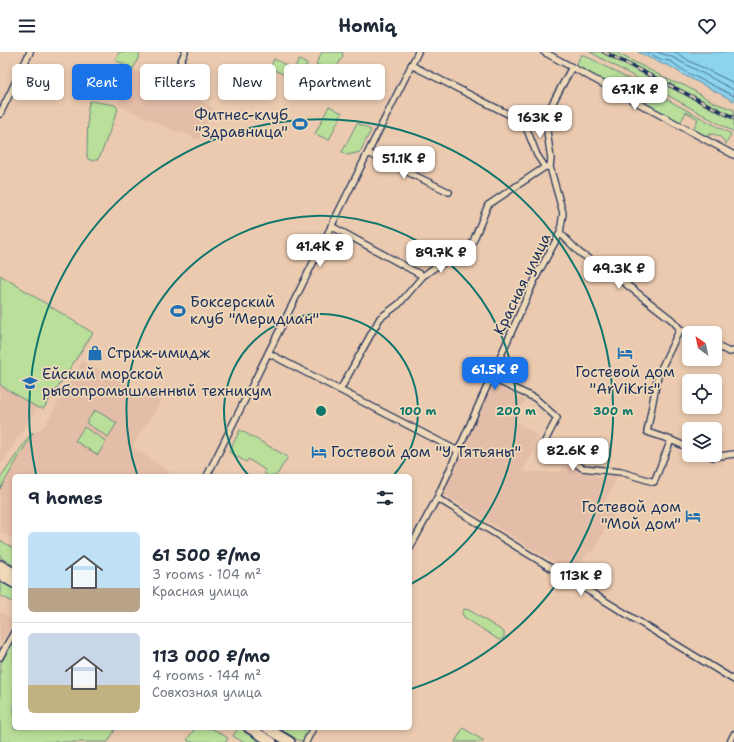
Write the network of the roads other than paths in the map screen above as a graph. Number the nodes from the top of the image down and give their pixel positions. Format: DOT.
graph roads {
  1 [pos="30,52"];
  2 [pos="185,52"];
  3 [pos="418,52"];
  4 [pos="544,52"];
  5 [pos="180,64"];
  6 [pos="411,65"];
  7 [pos="572,67"];
  8 [pos="0,114"];
  9 [pos="368,153"];
  10 [pos="734,155"];
  11 [pos="547,167"];
  12 [pos="449,192"];
  13 [pos="332,226"];
  14 [pos="560,233"];
  15 [pos="423,276"];
  16 [pos="680,329"];
  17 [pos="722,348"];
  18 [pos="734,351"];
  19 [pos="268,353"];
  20 [pos="491,378"];
  21 [pos="340,390"];
  22 [pos="671,440"];
  23 [pos="682,445"];
  24 [pos="458,451"];
  25 [pos="734,454"];
  26 [pos="722,456"];
  27 [pos="208,474"];
  28 [pos="437,498"];
  29 [pos="412,544"];
  30 [pos="0,565"];
  31 [pos="12,572"];
  32 [pos="0,575"];
  33 [pos="12,582"];
  34 [pos="12,636"];
  35 [pos="0,657"];
  36 [pos="734,680"];
  37 [pos="252,730"];
  38 [pos="270,730"];
  39 [pos="312,730"];
  40 [pos="734,734"];
  41 [pos="272,742"];
  42 [pos="290,742"];
  43 [pos="306,742"];
  44 [pos="730,742"];
  1 -- 8 [label="street"];
  2 -- 5 [label="street"];
  3 -- 6 [label="street"];
  4 -- 7 [label="street"];
  6 -- 9 [label="street"];
  6 -- 11 [label="street"];
  7 -- 10 [label="street"];
  7 -- 11 [label="street, Красная улица"];
  9 -- 12 [label="street"];
  9 -- 13 [label="street"];
  11 -- 14 [label="street, Красная улица"];
  11 -- 15 [label="street"];
  13 -- 15 [label="street"];
  13 -- 19 [label="street"];
  14 -- 16 [label="street"];
  14 -- 20 [label="street, Красная улица"];
  15 -- 21 [label="street"];
  16 -- 22 [label="street"];
  17 -- 18 [label="street"];
  19 -- 21 [label="street"];
  19 -- 27 [label="street"];
  20 -- 22 [label="street"];
  20 -- 24 [label="street, Красная улица"];
  21 -- 24 [label="street"];
  22 -- 23 [label="street"];
  24 -- 28 [label="street, Красная улица"];
  25 -- 26 [label="street"];
  28 -- 29 [label="street, Красная улица"];
  28 -- 36 [label="street"];
  30 -- 31 [label="main road"];
  32 -- 33 [label="main road"];
  34 -- 35 [label="street"];
  37 -- 41 [label="main road"];
  38 -- 42 [label="main road"];
  39 -- 43 [label="street"];
  40 -- 44 [label="street"];
}
